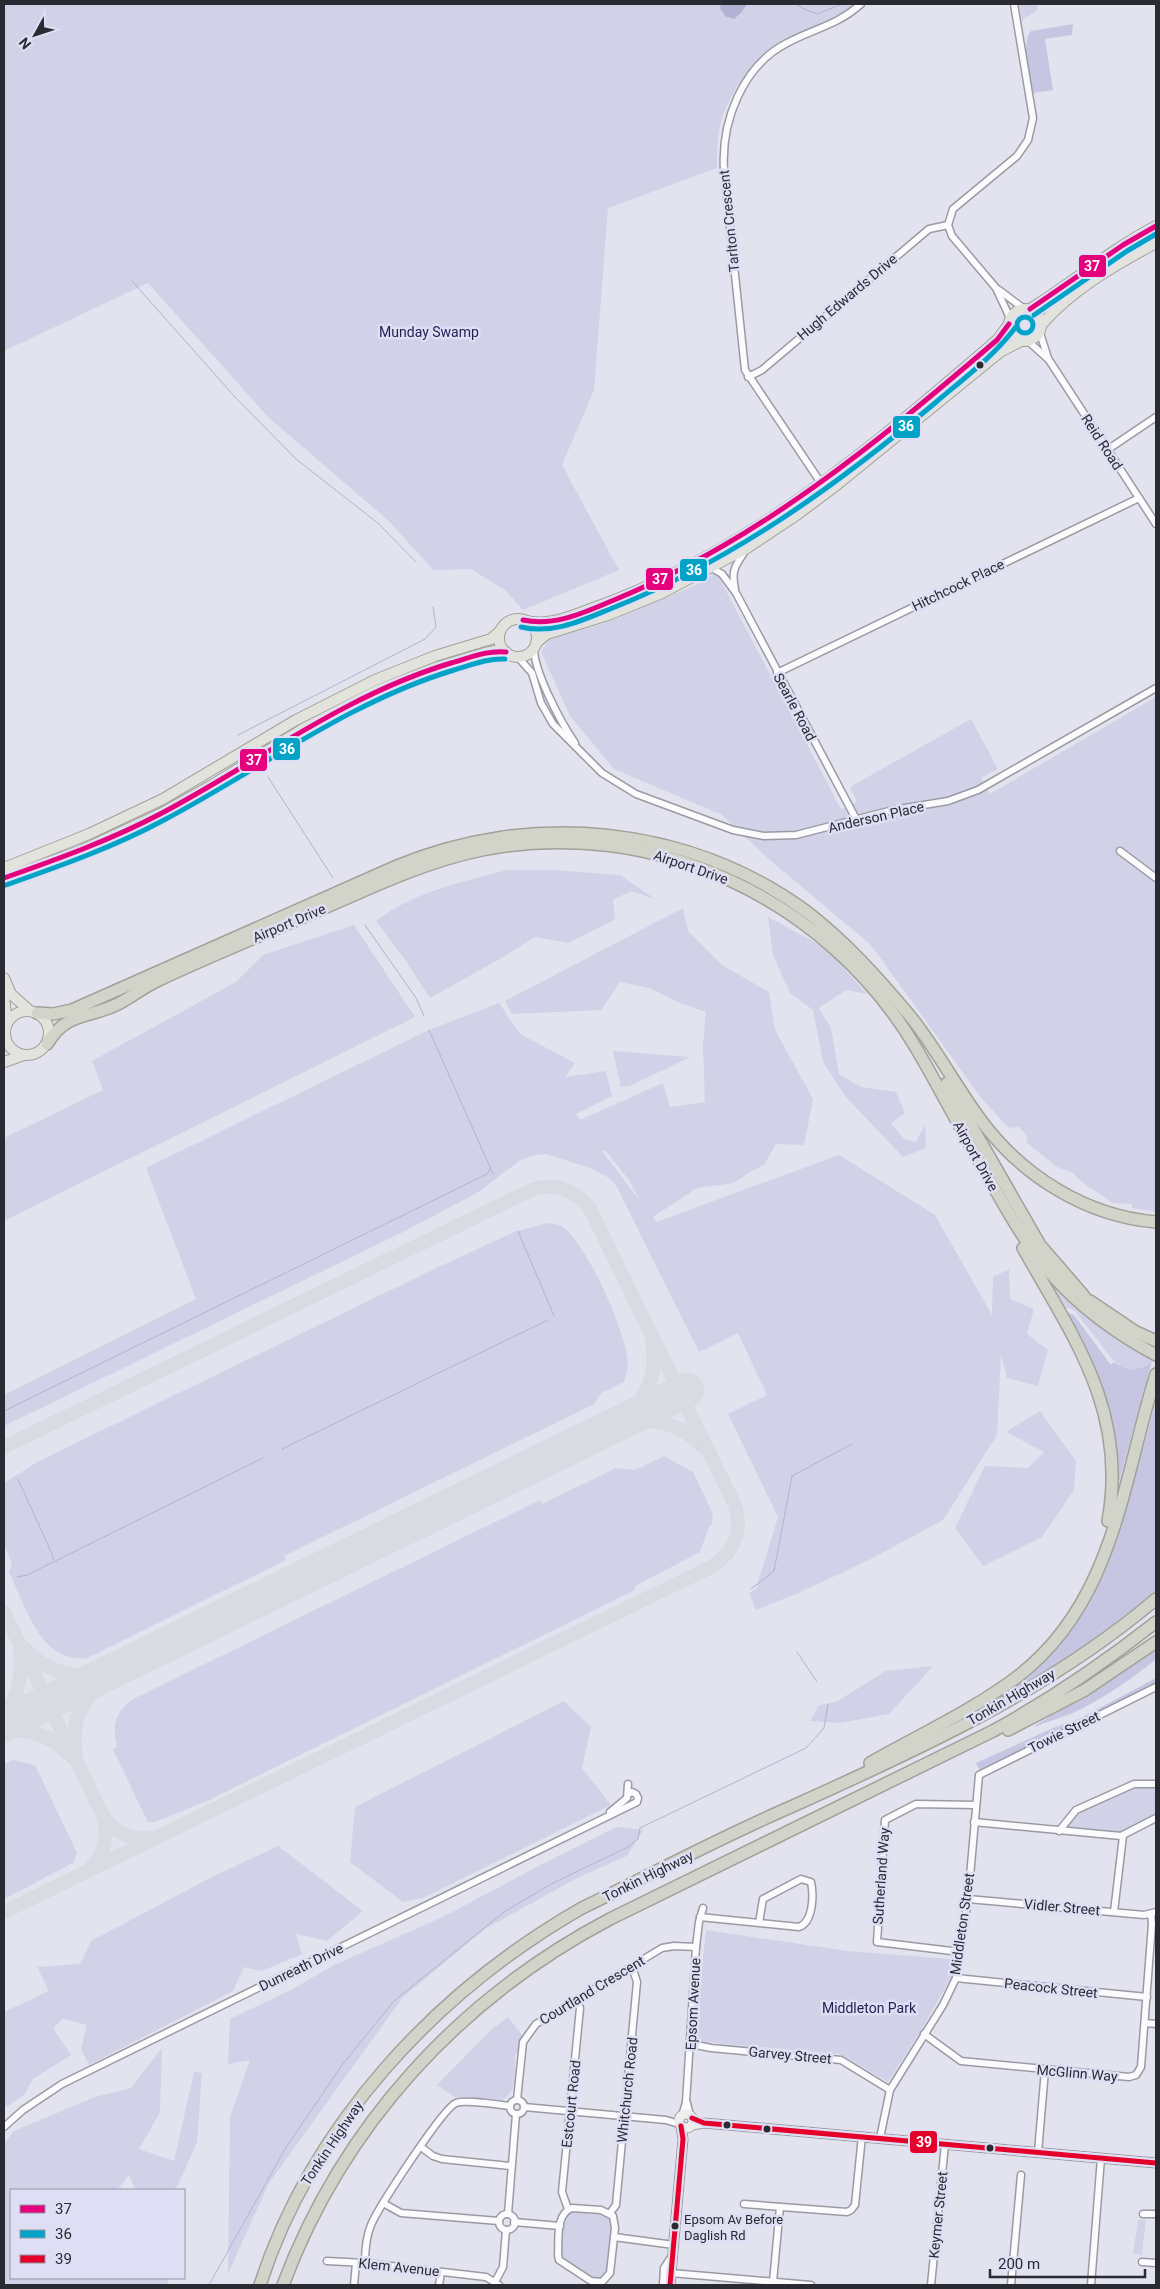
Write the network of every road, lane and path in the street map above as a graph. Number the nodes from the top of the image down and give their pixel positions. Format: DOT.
graph roads {
  1 [pos="861,4"];
  2 [pos="1014,4"];
  3 [pos="948,225"];
  4 [pos="1156,226"];
  5 [pos="1156,243"];
  6 [pos="996,288"];
  7 [pos="1027,309"];
  8 [pos="1009,321"];
  9 [pos="1041,328"];
  10 [pos="1024,341"];
  11 [pos="1049,360"];
  12 [pos="748,376"];
  13 [pos="1156,417"];
  14 [pos="1108,450"];
  15 [pos="821,483"];
  16 [pos="1139,498"];
  17 [pos="1156,524"];
  18 [pos="747,548"];
  19 [pos="712,568"];
  20 [pos="736,593"];
  21 [pos="524,620"];
  22 [pos="500,631"];
  23 [pos="535,645"];
  24 [pos="506,652"];
  25 [pos="517,656"];
  26 [pos="777,673"];
  27 [pos="1156,688"];
  28 [pos="586,758"];
  29 [pos="856,820"];
  30 [pos="1120,852"];
  31 [pos="4,868"];
  32 [pos="4,878"];
  33 [pos="1156,878"];
  34 [pos="876,977"];
  35 [pos="4,978"];
  36 [pos="4,997"];
  37 [pos="34,1012"];
  38 [pos="5,1028"];
  39 [pos="48,1044"];
  40 [pos="24,1055"];
  41 [pos="4,1062"];
  42 [pos="988,1177"];
  43 [pos="1156,1222"];
  44 [pos="1090,1301"];
  45 [pos="1156,1341"];
  46 [pos="1156,1348"];
  47 [pos="1156,1355"];
  48 [pos="1156,1374"];
  49 [pos="1088,1594"];
  50 [pos="1156,1599"];
  51 [pos="1156,1622"];
  52 [pos="1156,1629"];
  53 [pos="1156,1642"];
  54 [pos="1092,1671"];
  55 [pos="1156,1687"];
  56 [pos="953,1752"];
  57 [pos="978,1782"];
  58 [pos="628,1784"];
  59 [pos="1156,1784"];
  60 [pos="628,1794"];
  61 [pos="794,1805"];
  62 [pos="976,1805"];
  63 [pos="606,1817"];
  64 [pos="1156,1818"];
  65 [pos="974,1822"];
  66 [pos="1059,1830"];
  67 [pos="1123,1836"];
  68 [pos="968,1899"];
  69 [pos="703,1908"];
  70 [pos="1114,1912"];
  71 [pos="1154,1913"];
  72 [pos="700,1917"];
  73 [pos="759,1923"];
  74 [pos="696,1947"];
  75 [pos="960,1952"];
  76 [pos="632,1966"];
  77 [pos="956,1978"];
  78 [pos="1147,1997"];
  79 [pos="576,2000"];
  80 [pos="1145,2023"];
  81 [pos="1156,2024"];
  82 [pos="924,2034"];
  83 [pos="691,2047"];
  84 [pos="1045,2070"];
  85 [pos="890,2090"];
  86 [pos="517,2100"];
  87 [pos="510,2106"];
  88 [pos="524,2107"];
  89 [pos="570,2110"];
  90 [pos="516,2114"];
  91 [pos="624,2116"];
  92 [pos="686,2121"];
  93 [pos="4,2127"];
  94 [pos="862,2136"];
  95 [pos="880,2138"];
  96 [pos="945,2144"];
  97 [pos="421,2147"];
  98 [pos="1038,2152"];
  99 [pos="1101,2158"];
  100 [pos="1156,2163"];
  101 [pos="511,2166"];
  102 [pos="1021,2175"];
  103 [pos="383,2203"];
  104 [pos="744,2204"];
  105 [pos="780,2207"];
  106 [pos="568,2209"];
  107 [pos="610,2213"];
  108 [pos="508,2214"];
  109 [pos="1143,2214"];
  110 [pos="1156,2214"];
  111 [pos="499,2221"];
  112 [pos="514,2222"];
  113 [pos="560,2226"];
  114 [pos="506,2230"];
  115 [pos="614,2237"];
  116 [pos="674,2244"];
  117 [pos="673,2255"];
  118 [pos="327,2261"];
  119 [pos="356,2262"];
  120 [pos="1142,2262"];
  121 [pos="364,2263"];
  122 [pos="1156,2263"];
  123 [pos="441,2272"];
  124 [pos="671,2272"];
  125 [pos="773,2282"];
  126 [pos="751,2283"];
  127 [pos="497,2284"];
  128 [pos="260,2285"];
  129 [pos="283,2285"];
  130 [pos="354,2285"];
  131 [pos="439,2285"];
  132 [pos="663,2285"];
  133 [pos="670,2285"];
  134 [pos="811,2285"];
  135 [pos="931,2285"];
  136 [pos="1011,2285"];
  137 [pos="1091,2285"];
  1 -- 12 [label="street, Tarlton Crescent"];
  2 -- 3 [label="street"];
  3 -- 6 [label="street"];
  3 -- 12 [label="street, Hugh Edwards Drive"];
  4 -- 7 [label="main road"];
  5 -- 9 [label="main road"];
  6 -- 7 [label="street"];
  6 -- 8 [label="street"];
  7 -- 8 [label="main road"];
  7 -- 9 [label="main road"];
  8 -- 10 [label="main road"];
  8 -- 15 [label="main road"];
  9 -- 10 [label="main road"];
  9 -- 11 [label="street, Reid Road"];
  10 -- 11 [label="street, Reid Road"];
  10 -- 18 [label="main road"];
  11 -- 14 [label="street, Reid Road"];
  12 -- 15 [label="street, Tarlton Crescent"];
  13 -- 14 [label="street"];
  14 -- 16 [label="street, Reid Road"];
  15 -- 21 [label="main road"];
  16 -- 17 [label="street, Reid Road"];
  16 -- 26 [label="street, Hitchcock Place"];
  18 -- 19 [label="main road"];
  18 -- 20 [label="street, Searle Road"];
  19 -- 20 [label="street, Searle Road"];
  19 -- 23 [label="main road"];
  20 -- 26 [label="street, Searle Road"];
  21 -- 22 [label="main road"];
  21 -- 23 [label="main road"];
  22 -- 24 [label="main road"];
  22 -- 31 [label="main road"];
  23 -- 25 [label="main road"];
  23 -- 28 [label="street, Anderson Place"];
  24 -- 25 [label="main road"];
  24 -- 32 [label="main road"];
  25 -- 28 [label="street, Anderson Place"];
  26 -- 29 [label="street, Searle Road"];
  27 -- 29 [label="street, Anderson Place"];
  28 -- 29 [label="street, Anderson Place"];
  30 -- 33 [label="street"];
  34 -- 37 [label="highway, Airport Drive"];
  34 -- 43 [label="highway"];
  34 -- 44 [label="highway"];
  35 -- 37 [label="main road"];
  36 -- 38 [label="main road"];
  37 -- 38 [label="main road"];
  37 -- 39 [label="main road"];
  38 -- 40 [label="main road"];
  39 -- 40 [label="main road"];
  39 -- 42 [label="highway, Airport Drive"];
  40 -- 41 [label="main road"];
  42 -- 47 [label="highway, Airport Drive"];
  42 -- 49 [label="highway"];
  44 -- 45 [label="highway"];
  44 -- 46 [label="highway"];
  48 -- 49 [label="highway"];
  49 -- 61 [label="highway"];
  50 -- 61 [label="highway, Tonkin Highway"];
  51 -- 54 [label="highway, Tonkin Highway"];
  52 -- 54 [label="highway"];
  53 -- 56 [label="highway"];
  54 -- 56 [label="highway, Tonkin Highway"];
  55 -- 57 [label="street, Towie Street"];
  56 -- 129 [label="highway, Tonkin Highway"];
  57 -- 62 [label="street, Middleton Street"];
  58 -- 60 [label="street, Dunreath Drive"];
  59 -- 66 [label="street"];
  60 -- 63 [label="street, Dunreath Drive"];
  60 -- 63 [label="street, Dunreath Drive"];
  61 -- 128 [label="highway, Tonkin Highway"];
  62 -- 65 [label="street, Middleton Street"];
  62 -- 75 [label="street, Sutherland Way"];
  63 -- 93 [label="street, Dunreath Drive"];
  64 -- 67 [label="street"];
  65 -- 66 [label="street"];
  65 -- 68 [label="street, Middleton Street"];
  66 -- 67 [label="street"];
  67 -- 70 [label="street"];
  68 -- 70 [label="street, Vidler Street"];
  68 -- 75 [label="street, Middleton Street"];
  69 -- 72 [label="street, Epsom Avenue"];
  70 -- 71 [label="street, Vidler Street"];
  71 -- 78 [label="street, McGlinn Way"];
  72 -- 73 [label="street"];
  72 -- 74 [label="street, Epsom Avenue"];
  73 -- 73 [label="street"];
  74 -- 76 [label="street, Courtland Crescent"];
  74 -- 83 [label="street, Epsom Avenue"];
  75 -- 77 [label="street, Middleton Street"];
  76 -- 79 [label="street, Courtland Crescent"];
  76 -- 91 [label="street, Whitchurch Road"];
  77 -- 78 [label="street, Peacock Street"];
  77 -- 82 [label="street, Middleton Street"];
  78 -- 80 [label="street, McGlinn Way"];
  79 -- 86 [label="street, Courtland Crescent"];
  79 -- 89 [label="street, Estcourt Road"];
  80 -- 81 [label="street"];
  80 -- 84 [label="street, McGlinn Way"];
  82 -- 84 [label="street, McGlinn Way"];
  82 -- 85 [label="street, Middleton Street"];
  83 -- 85 [label="street, Garvey Street"];
  83 -- 92 [label="street, Epsom Avenue"];
  84 -- 98 [label="street"];
  85 -- 95 [label="street, Middleton Street"];
  86 -- 87 [label="street"];
  86 -- 88 [label="street"];
  87 -- 90 [label="street"];
  87 -- 97 [label="street"];
  88 -- 89 [label="street"];
  88 -- 90 [label="street"];
  89 -- 91 [label="street"];
  89 -- 106 [label="street, Estcourt Road"];
  90 -- 101 [label="street"];
  91 -- 92 [label="street"];
  91 -- 107 [label="street, Whitchurch Road"];
  92 -- 94 [label="street"];
  92 -- 116 [label="street, Epsom Avenue"];
  94 -- 95 [label="street"];
  94 -- 105 [label="street"];
  95 -- 96 [label="street"];
  96 -- 98 [label="street"];
  96 -- 135 [label="street, Keymer Street"];
  97 -- 101 [label="street"];
  97 -- 103 [label="street"];
  98 -- 99 [label="street"];
  99 -- 100 [label="street"];
  99 -- 137 [label="street"];
  101 -- 108 [label="street"];
  102 -- 136 [label="street"];
  103 -- 111 [label="street"];
  103 -- 121 [label="street"];
  104 -- 105 [label="street"];
  105 -- 125 [label="street"];
  106 -- 107 [label="street"];
  106 -- 113 [label="street"];
  107 -- 115 [label="street"];
  108 -- 111 [label="street"];
  108 -- 112 [label="street"];
  109 -- 110 [label="street"];
  111 -- 114 [label="street"];
  112 -- 113 [label="street"];
  112 -- 114 [label="street"];
  113 -- 115 [label="street"];
  114 -- 127 [label="street"];
  115 -- 116 [label="street"];
  116 -- 117 [label="street, Epsom Avenue"];
  117 -- 124 [label="street, Epsom Avenue"];
  117 -- 132 [label="street"];
  118 -- 119 [label="street, Klem Avenue"];
  119 -- 121 [label="street, Klem Avenue"];
  119 -- 130 [label="street"];
  120 -- 122 [label="street"];
  121 -- 123 [label="street, Klem Avenue"];
  123 -- 127 [label="street, Klem Avenue"];
  123 -- 131 [label="street"];
  124 -- 126 [label="street"];
  124 -- 133 [label="street, Epsom Avenue"];
  125 -- 126 [label="street"];
  125 -- 134 [label="street"];
}
